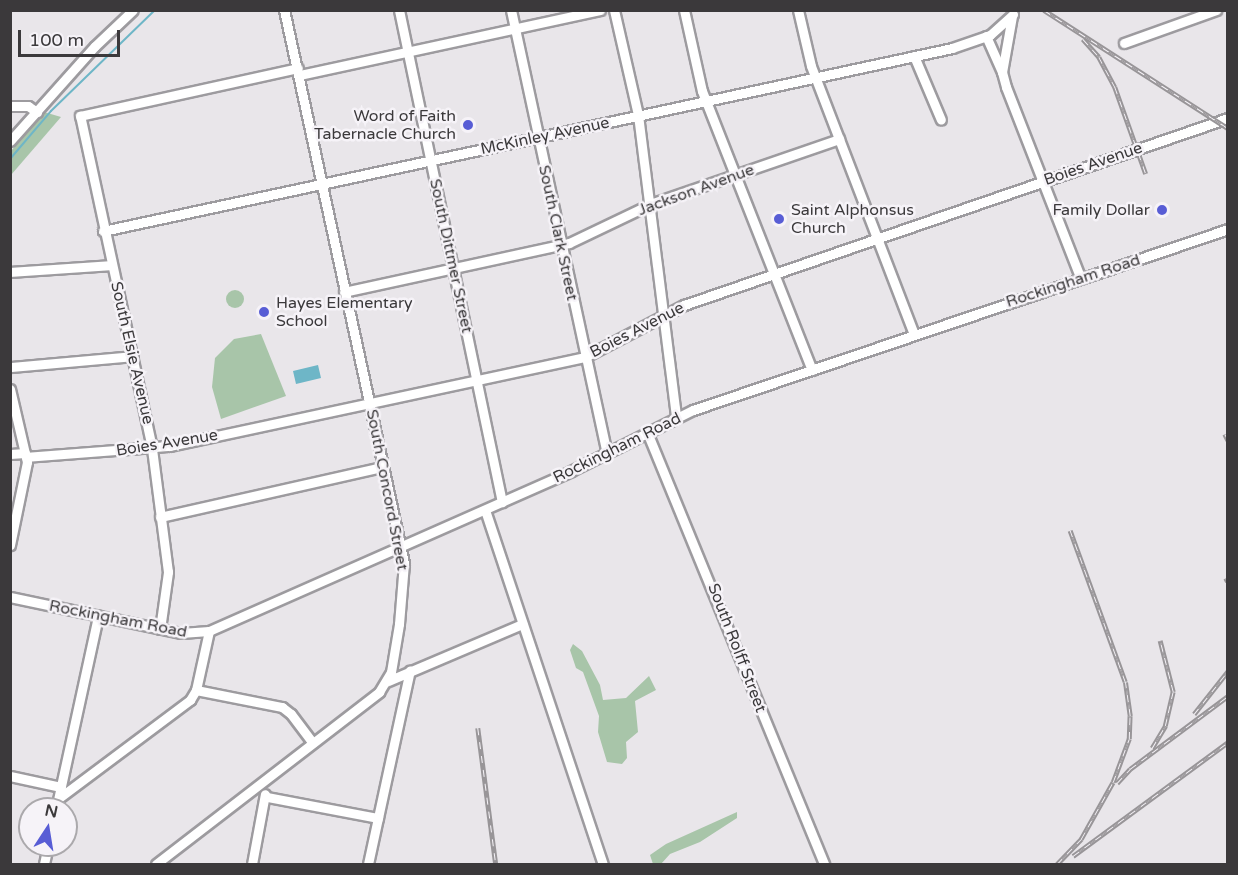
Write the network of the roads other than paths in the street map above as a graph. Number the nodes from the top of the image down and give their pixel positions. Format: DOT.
graph roads {
  1 [pos="133,10"];
  2 [pos="284,10"];
  3 [pos="399,10"];
  4 [pos="512,10"];
  5 [pos="600,10"];
  6 [pos="614,10"];
  7 [pos="684,10"];
  8 [pos="798,10"];
  9 [pos="1183,10"];
  10 [pos="1216,10"];
  11 [pos="1013,12"];
  12 [pos="1187,21"];
  13 [pos="515,28"];
  14 [pos="986,36"];
  15 [pos="1124,43"];
  16 [pos="407,51"];
  17 [pos="914,56"];
  18 [pos="299,72"];
  19 [pos="1002,72"];
  20 [pos="815,78"];
  21 [pos="706,100"];
  22 [pos="10,106"];
  23 [pos="37,112"];
  24 [pos="638,115"];
  25 [pos="1227,118"];
  26 [pos="941,120"];
  27 [pos="538,137"];
  28 [pos="839,139"];
  29 [pos="10,141"];
  30 [pos="431,161"];
  31 [pos="735,176"];
  32 [pos="1043,181"];
  33 [pos="321,185"];
  34 [pos="648,206"];
  35 [pos="1227,229"];
  36 [pos="103,231"];
  37 [pos="876,238"];
  38 [pos="561,245"];
  39 [pos="112,265"];
  40 [pos="452,270"];
  41 [pos="10,272"];
  42 [pos="775,274"];
  43 [pos="1081,279"];
  44 [pos="344,292"];
  45 [pos="665,313"];
  46 [pos="914,335"];
  47 [pos="133,356"];
  48 [pos="585,357"];
  49 [pos="10,367"];
  50 [pos="812,370"];
  51 [pos="477,379"];
  52 [pos="10,389"];
  53 [pos="370,401"];
  54 [pos="676,417"];
  55 [pos="647,432"];
  56 [pos="153,448"];
  57 [pos="10,453"];
  58 [pos="607,454"];
  59 [pos="25,455"];
  60 [pos="382,467"];
  61 [pos="502,502"];
  62 [pos="485,510"];
  63 [pos="160,517"];
  64 [pos="10,545"];
  65 [pos="400,548"];
  66 [pos="10,597"];
  67 [pos="98,616"];
  68 [pos="522,624"];
  69 [pos="160,629"];
  70 [pos="209,631"];
  71 [pos="410,670"];
  72 [pos="388,681"];
  73 [pos="196,690"];
  74 [pos="313,743"];
  75 [pos="10,776"];
  76 [pos="259,785"];
  77 [pos="61,786"];
  78 [pos="58,797"];
  79 [pos="59,797"];
  80 [pos="267,797"];
  81 [pos="378,818"];
  82 [pos="156,864"];
  83 [pos="252,864"];
  84 [pos="368,864"];
  85 [pos="603,864"];
  86 [pos="824,864"];
  1 -- 23 [label="street"];
  2 -- 18 [label="street, South Concord Street"];
  3 -- 16 [label="street, South Dittmer Street"];
  4 -- 13 [label="street, South Clark Street"];
  5 -- 13 [label="street"];
  6 -- 24 [label="street"];
  7 -- 21 [label="street"];
  8 -- 20 [label="street"];
  9 -- 12 [label="street"];
  10 -- 12 [label="street"];
  11 -- 14 [label="street, McKinley Avenue"];
  11 -- 19 [label="street"];
  12 -- 15 [label="street"];
  13 -- 16 [label="street"];
  13 -- 27 [label="street, South Clark Street"];
  14 -- 17 [label="street, McKinley Avenue"];
  14 -- 19 [label="street"];
  16 -- 18 [label="street"];
  16 -- 30 [label="street, South Dittmer Street"];
  17 -- 20 [label="street, McKinley Avenue"];
  17 -- 26 [label="street"];
  18 -- 33 [label="street, South Concord Street"];
  18 -- 36 [label="street, South Elsie Avenue"];
  19 -- 32 [label="street"];
  20 -- 21 [label="street, McKinley Avenue"];
  20 -- 28 [label="street"];
  21 -- 24 [label="street, McKinley Avenue"];
  21 -- 31 [label="street"];
  22 -- 23 [label="street"];
  23 -- 29 [label="street"];
  24 -- 27 [label="street, McKinley Avenue"];
  24 -- 34 [label="street"];
  25 -- 32 [label="street, Boies Avenue"];
  27 -- 30 [label="street, McKinley Avenue"];
  27 -- 38 [label="street, South Clark Street"];
  28 -- 31 [label="street, Jackson Avenue"];
  28 -- 37 [label="street"];
  30 -- 33 [label="street, McKinley Avenue"];
  30 -- 40 [label="street, South Dittmer Street"];
  31 -- 34 [label="street, Jackson Avenue"];
  31 -- 42 [label="street"];
  32 -- 37 [label="street, Boies Avenue"];
  32 -- 43 [label="street"];
  33 -- 36 [label="street, McKinley Avenue"];
  33 -- 44 [label="street, South Concord Street"];
  34 -- 38 [label="street, Jackson Avenue"];
  34 -- 45 [label="street"];
  35 -- 43 [label="street, Rockingham Road"];
  36 -- 39 [label="street, South Elsie Avenue"];
  37 -- 42 [label="street, Boies Avenue"];
  37 -- 46 [label="street"];
  38 -- 40 [label="street, Jackson Avenue"];
  38 -- 48 [label="street, South Clark Street"];
  39 -- 41 [label="street"];
  39 -- 47 [label="street, South Elsie Avenue"];
  40 -- 44 [label="street, Jackson Avenue"];
  40 -- 51 [label="street, South Dittmer Street"];
  42 -- 45 [label="street, Boies Avenue"];
  42 -- 50 [label="street"];
  43 -- 46 [label="street, Rockingham Road"];
  44 -- 53 [label="street, South Concord Street"];
  45 -- 48 [label="street, Boies Avenue"];
  45 -- 54 [label="street"];
  46 -- 50 [label="street, Rockingham Road"];
  47 -- 49 [label="street"];
  47 -- 56 [label="street, South Elsie Avenue"];
  48 -- 51 [label="street, Boies Avenue"];
  48 -- 58 [label="street, South Clark Street"];
  50 -- 54 [label="street, Rockingham Road"];
  51 -- 53 [label="street, Boies Avenue"];
  51 -- 61 [label="street, South Dittmer Street"];
  52 -- 59 [label="street"];
  53 -- 56 [label="street, Boies Avenue"];
  53 -- 60 [label="street, South Concord Street"];
  54 -- 55 [label="street, Rockingham Road"];
  55 -- 58 [label="street, Rockingham Road"];
  55 -- 86 [label="street, South Rolff Street"];
  56 -- 59 [label="street, Boies Avenue"];
  56 -- 63 [label="street, South Elsie Avenue"];
  57 -- 59 [label="street, Boies Avenue"];
  58 -- 61 [label="street, Rockingham Road"];
  59 -- 64 [label="street"];
  60 -- 63 [label="street"];
  60 -- 65 [label="street, South Concord Street"];
  61 -- 62 [label="street, Rockingham Road"];
  62 -- 65 [label="street, Rockingham Road"];
  62 -- 68 [label="street"];
  63 -- 69 [label="street, South Elsie Avenue"];
  65 -- 70 [label="street, Rockingham Road"];
  65 -- 72 [label="street, South Concord Street"];
  66 -- 67 [label="street, Rockingham Road"];
  67 -- 69 [label="street, Rockingham Road"];
  67 -- 77 [label="street"];
  68 -- 71 [label="street"];
  68 -- 85 [label="street"];
  69 -- 70 [label="street, Rockingham Road"];
  70 -- 73 [label="street"];
  71 -- 72 [label="street"];
  71 -- 81 [label="street"];
  72 -- 74 [label="street"];
  73 -- 74 [label="street"];
  73 -- 79 [label="street"];
  74 -- 76 [label="street"];
  75 -- 77 [label="street"];
  76 -- 80 [label="street"];
  76 -- 82 [label="street"];
  77 -- 78 [label="street"];
  80 -- 81 [label="street"];
  80 -- 83 [label="street"];
  81 -- 84 [label="street"];
}
